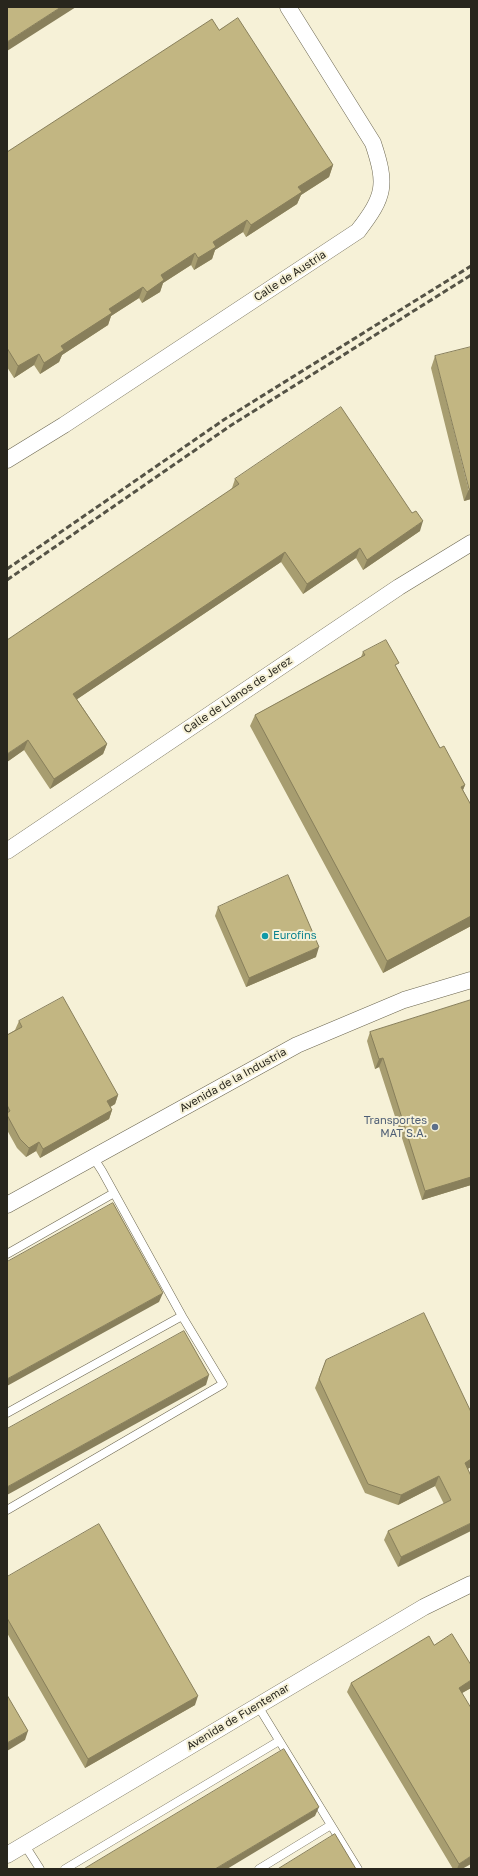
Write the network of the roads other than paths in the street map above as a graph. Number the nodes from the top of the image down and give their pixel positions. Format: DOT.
graph roads {
  1 [pos="288,7"];
  2 [pos="7,459"];
  3 [pos="471,543"];
  4 [pos="7,851"];
  5 [pos="471,980"];
  6 [pos="93,1157"];
  7 [pos="114,1193"];
  8 [pos="7,1205"];
  9 [pos="7,1254"];
  10 [pos="182,1316"];
  11 [pos="7,1412"];
  12 [pos="7,1510"];
  13 [pos="471,1584"];
  14 [pos="258,1706"];
  15 [pos="279,1741"];
  16 [pos="330,1825"];
  17 [pos="24,1844"];
  18 [pos="7,1855"];
  19 [pos="40,1869"];
  20 [pos="65,1869"];
  21 [pos="259,1869"];
  22 [pos="358,1869"];
  1 -- 2 [label="street, Calle de Austria"];
  3 -- 4 [label="street, Calle de Llanos de Jerez"];
  5 -- 6 [label="street, Avenida de la Industria"];
  6 -- 7 [label="lane"];
  6 -- 8 [label="street, Avenida de la Industria"];
  7 -- 9 [label="lane"];
  7 -- 10 [label="lane"];
  10 -- 11 [label="lane"];
  10 -- 12 [label="lane"];
  13 -- 14 [label="street, Avenida de Fuentemar"];
  14 -- 15 [label="lane"];
  14 -- 17 [label="street, Avenida de Fuentemar"];
  15 -- 16 [label="lane"];
  15 -- 20 [label="lane"];
  16 -- 21 [label="lane"];
  16 -- 22 [label="lane"];
  17 -- 18 [label="street, Avenida de Fuentemar"];
  17 -- 19 [label="lane"];
}
